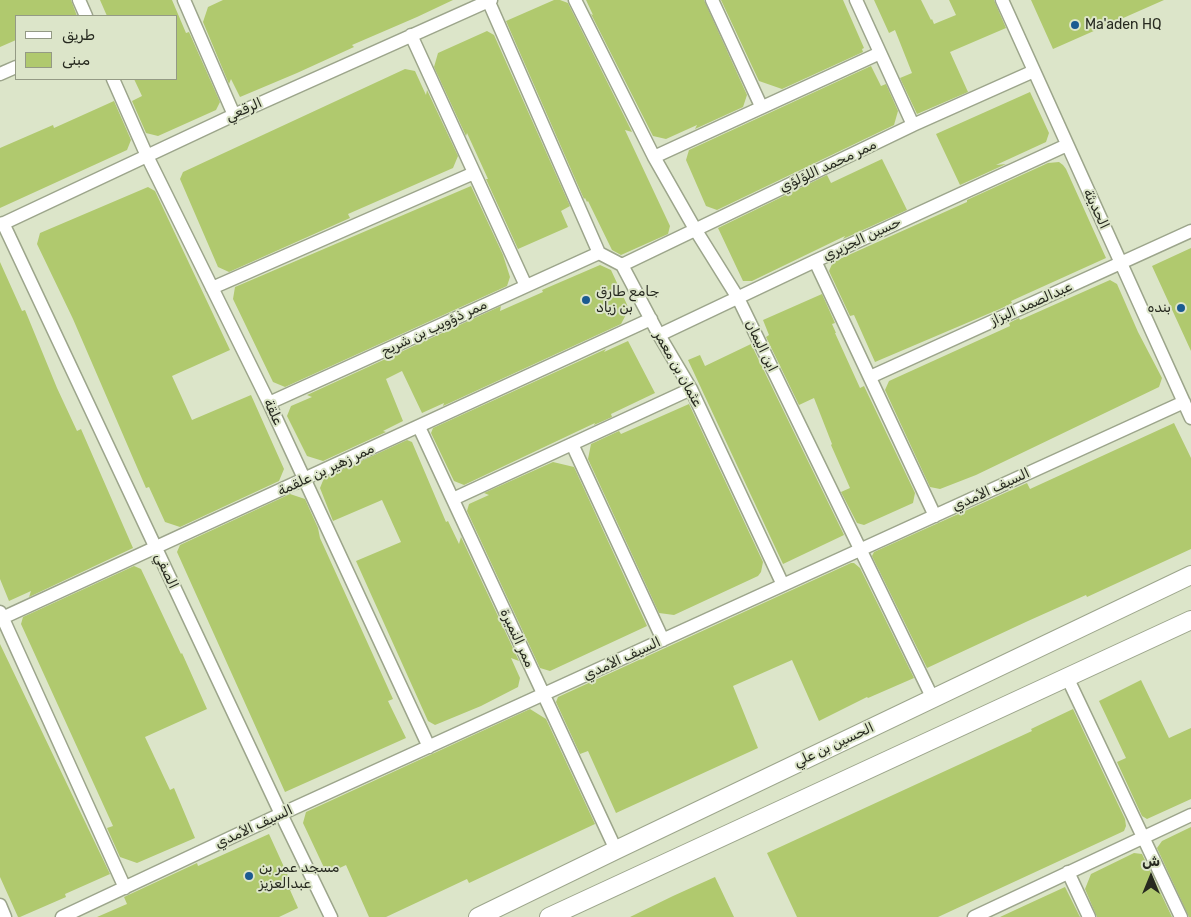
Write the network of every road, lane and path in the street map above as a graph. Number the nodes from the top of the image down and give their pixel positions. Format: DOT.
graph roads {
  1 [pos="79,0"];
  2 [pos="489,0"];
  3 [pos="575,0"];
  4 [pos="712,0"];
  5 [pos="856,0"];
  6 [pos="1002,0"];
  7 [pos="188,1"];
  8 [pos="86,15"];
  9 [pos="411,36"];
  10 [pos="880,53"];
  11 [pos="15,67"];
  12 [pos="1034,71"];
  13 [pos="0,74"];
  14 [pos="113,80"];
  15 [pos="761,106"];
  16 [pos="234,115"];
  17 [pos="913,125"];
  18 [pos="1066,145"];
  19 [pos="147,156"];
  20 [pos="654,157"];
  21 [pos="474,173"];
  22 [pos="1,224"];
  23 [pos="695,229"];
  24 [pos="1191,231"];
  25 [pos="599,253"];
  26 [pos="815,261"];
  27 [pos="1121,263"];
  28 [pos="622,264"];
  29 [pos="526,286"];
  30 [pos="212,288"];
  31 [pos="738,298"];
  32 [pos="651,319"];
  33 [pos="659,335"];
  34 [pos="870,377"];
  35 [pos="691,389"];
  36 [pos="1184,402"];
  37 [pos="269,403"];
  38 [pos="1191,418"];
  39 [pos="419,427"];
  40 [pos="572,444"];
  41 [pos="304,480"];
  42 [pos="453,499"];
  43 [pos="935,516"];
  44 [pos="155,548"];
  45 [pos="860,550"];
  46 [pos="1191,575"];
  47 [pos="783,585"];
  48 [pos="1,616"];
  49 [pos="1191,620"];
  50 [pos="663,640"];
  51 [pos="1067,677"];
  52 [pos="543,695"];
  53 [pos="933,699"];
  54 [pos="429,747"];
  55 [pos="281,814"];
  56 [pos="1191,815"];
  57 [pos="1142,837"];
  58 [pos="616,850"];
  59 [pos="1068,872"];
  60 [pos="125,888"];
  61 [pos="0,905"];
  62 [pos="5,917"];
  63 [pos="62,917"];
  64 [pos="331,917"];
  65 [pos="478,917"];
  66 [pos="549,917"];
  67 [pos="974,917"];
  68 [pos="1089,917"];
  69 [pos="1181,917"];
  1 -- 8 [label="street"];
  2 -- 9 [label="street, الرقعي"];
  2 -- 25 [label="street"];
  3 -- 20 [label="street, ابن اليمان"];
  4 -- 15 [label="street"];
  5 -- 10 [label="street"];
  6 -- 12 [label="street, الحديثة"];
  7 -- 16 [label="street"];
  9 -- 16 [label="street, الرقعي"];
  9 -- 21 [label="street"];
  10 -- 15 [label="street"];
  10 -- 17 [label="street"];
  11 -- 13 [label="street"];
  12 -- 17 [label="street, ممر محمد اللؤلؤي"];
  12 -- 18 [label="street, الحديثة"];
  14 -- 19 [label="street, علقة"];
  15 -- 20 [label="street"];
  16 -- 19 [label="street, الرقعي"];
  17 -- 23 [label="street, ممر محمد اللؤلؤي"];
  18 -- 26 [label="street, حسين الجزيري"];
  18 -- 27 [label="street, الحديثة"];
  19 -- 22 [label="street, الرقعي"];
  19 -- 30 [label="street, علقة"];
  20 -- 23 [label="street, ابن اليمان"];
  21 -- 29 [label="street"];
  21 -- 30 [label="street"];
  22 -- 44 [label="street, الصفي"];
  23 -- 28 [label="street, ممر محمد اللؤلؤي"];
  23 -- 31 [label="street, ابن اليمان"];
  24 -- 27 [label="street, عبدالصمد البزاز"];
  25 -- 28 [label="street"];
  25 -- 29 [label="street, ممر ذؤويب بن شريح"];
  26 -- 31 [label="street, حسين الجزيري"];
  26 -- 34 [label="street"];
  27 -- 34 [label="street, عبدالصمد البزاز"];
  27 -- 36 [label="street, الحديثة"];
  28 -- 32 [label="street, عثمان بن معمر"];
  29 -- 37 [label="street, ممر ذؤويب بن شريح"];
  30 -- 37 [label="street, علقة"];
  31 -- 33 [label="street, حسين الجزيري"];
  31 -- 45 [label="street, ابن اليمان"];
  32 -- 33 [label="street, عثمان بن معمر"];
  32 -- 39 [label="street, ممر زهير بن علقمة"];
  33 -- 35 [label="street, عثمان بن معمر"];
  34 -- 43 [label="street"];
  35 -- 40 [label="street"];
  35 -- 47 [label="street, عثمان بن معمر"];
  36 -- 38 [label="street, الحديثة"];
  36 -- 43 [label="street, السيف الأمدي"];
  37 -- 41 [label="street, علقة"];
  39 -- 41 [label="street, ممر زهير بن علقمة"];
  39 -- 42 [label="street, ممر النميرة"];
  40 -- 42 [label="street"];
  40 -- 50 [label="street"];
  41 -- 44 [label="street, ممر زهير بن علقمة"];
  41 -- 54 [label="street, علقة"];
  42 -- 52 [label="street, ممر النميرة"];
  43 -- 45 [label="street, السيف الأمدي"];
  44 -- 48 [label="street, ممر زهير بن علقمة"];
  44 -- 55 [label="street, الصفي"];
  45 -- 47 [label="street, السيف الأمدي"];
  45 -- 53 [label="street, ابن اليمان"];
  46 -- 53 [label="street, الحسين بن علي"];
  47 -- 50 [label="street, السيف الأمدي"];
  48 -- 60 [label="street"];
  49 -- 51 [label="street"];
  50 -- 52 [label="street, السيف الأمدي"];
  51 -- 57 [label="street"];
  51 -- 66 [label="street"];
  52 -- 54 [label="street, السيف الأمدي"];
  52 -- 58 [label="street, ممر النميرة"];
  53 -- 58 [label="street, الحسين بن علي"];
  54 -- 55 [label="street, السيف الأمدي"];
  55 -- 60 [label="street, السيف الأمدي"];
  55 -- 64 [label="street, الصفي"];
  56 -- 57 [label="street"];
  57 -- 59 [label="street"];
  57 -- 69 [label="street"];
  58 -- 65 [label="street, الحسين بن علي"];
  59 -- 67 [label="street"];
  59 -- 68 [label="street"];
  60 -- 63 [label="street, السيف الأمدي"];
  61 -- 62 [label="street"];
}
